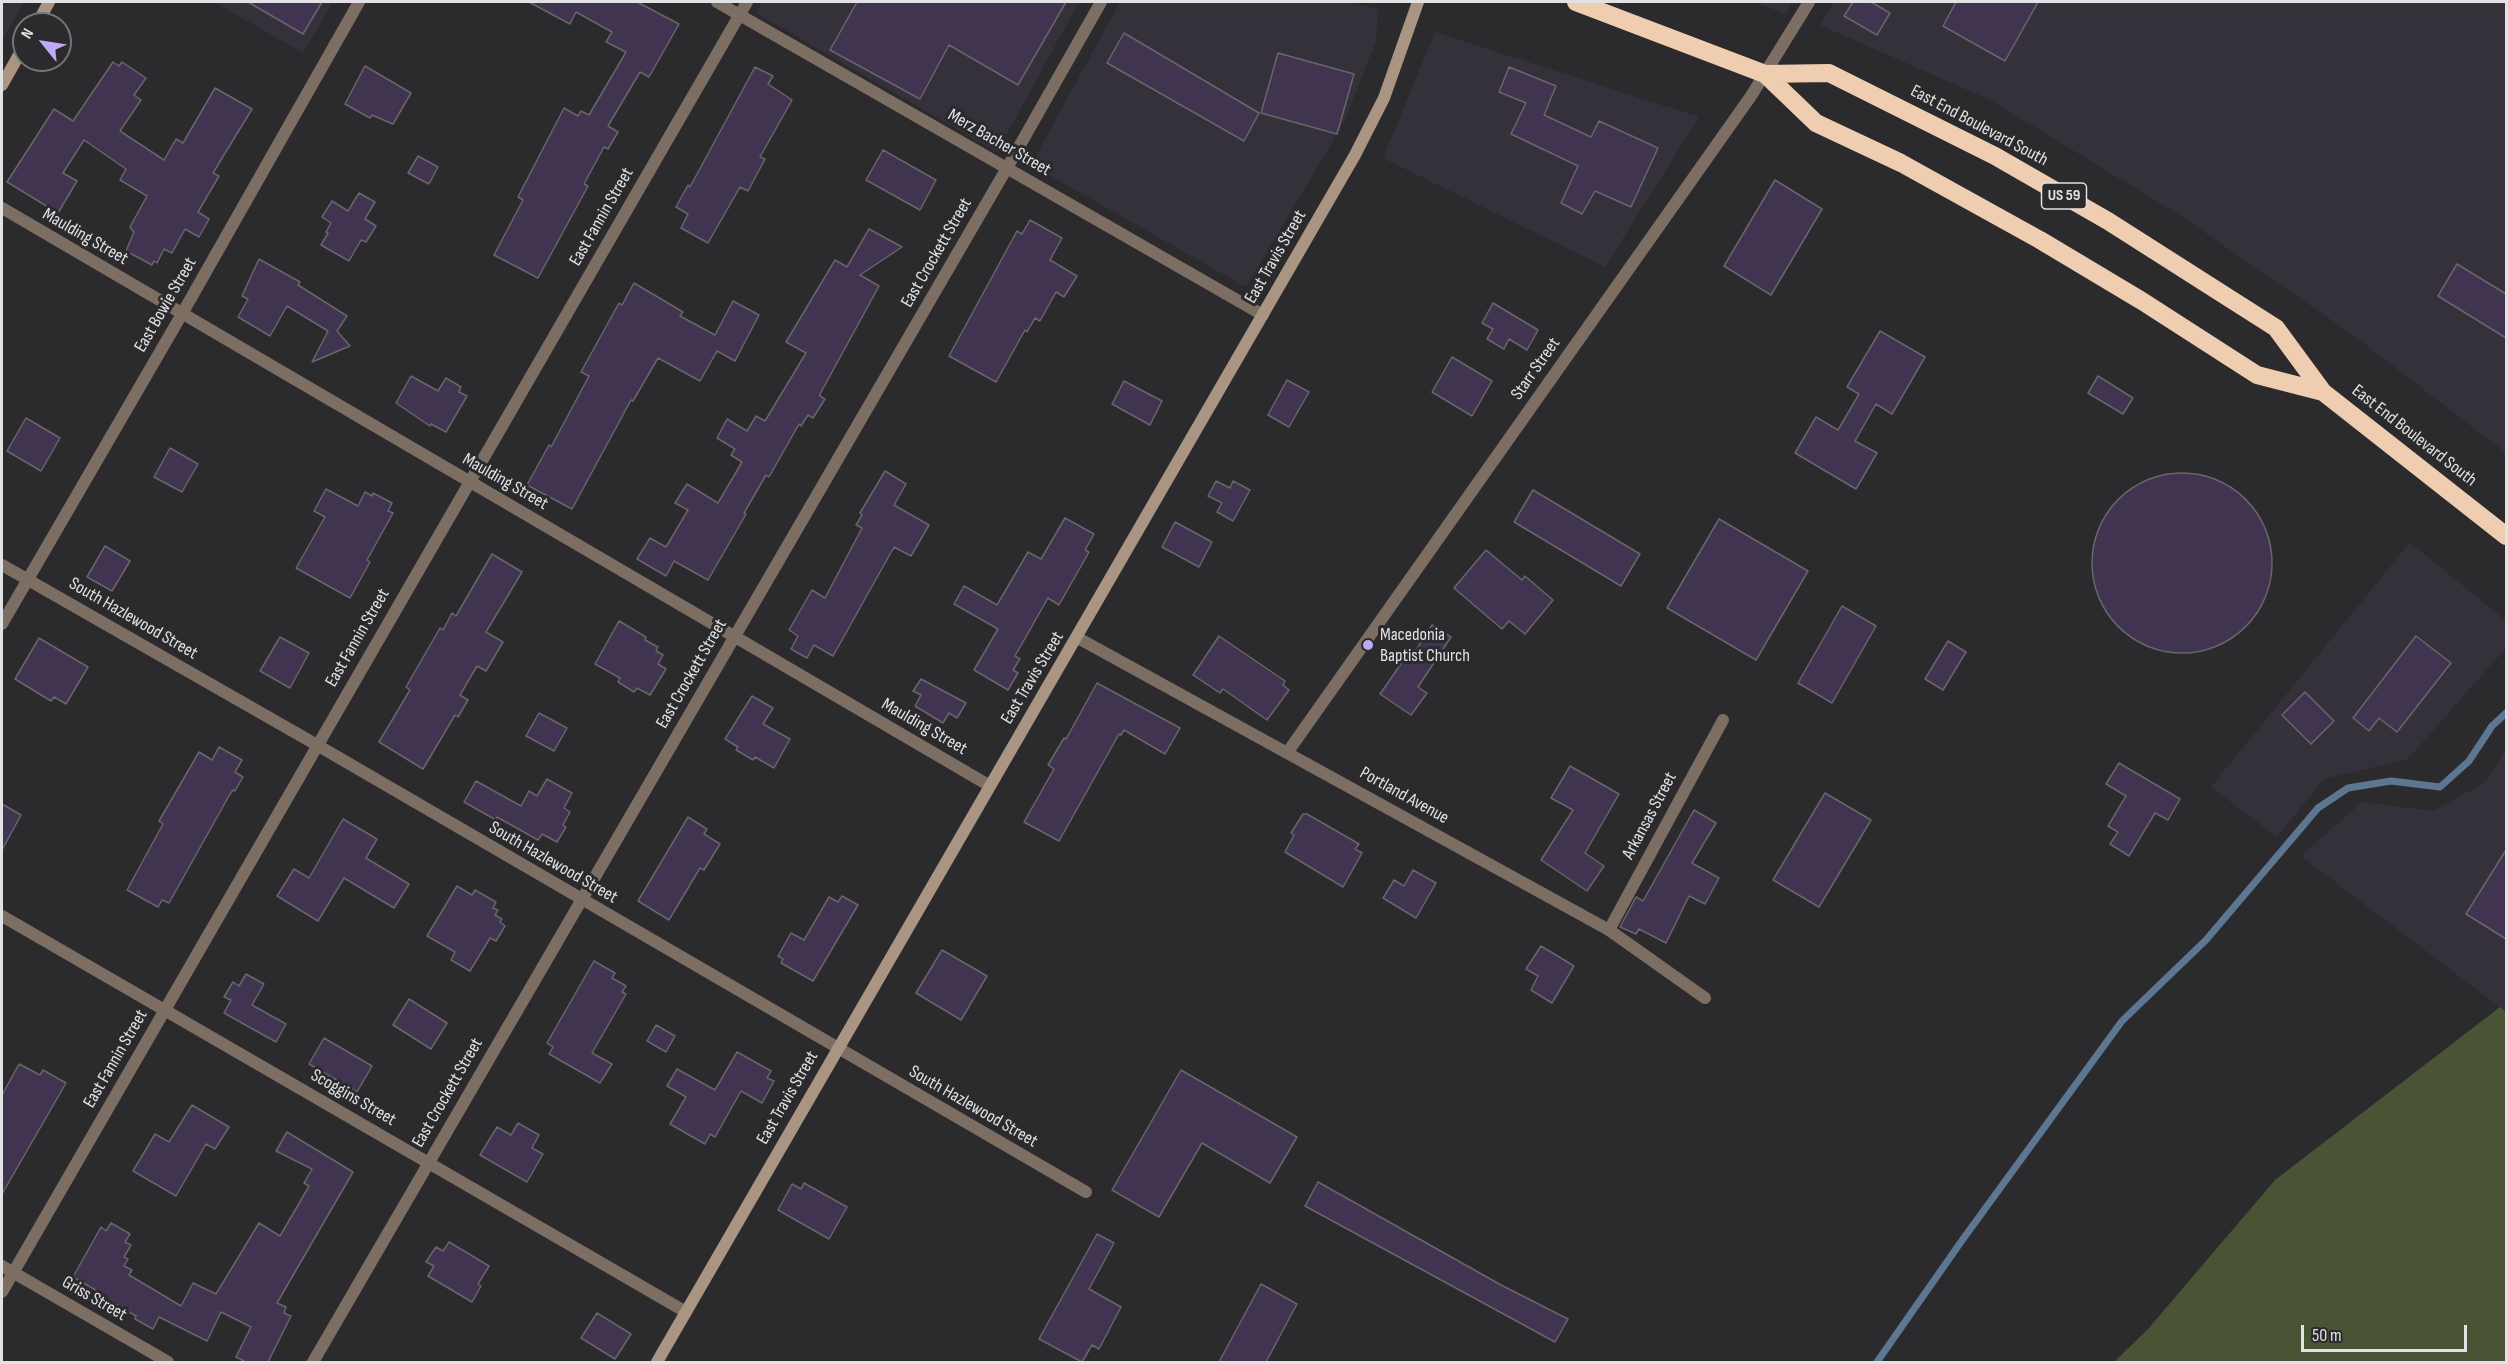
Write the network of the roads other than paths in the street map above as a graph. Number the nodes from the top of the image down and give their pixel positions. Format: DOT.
graph roads {
  1 [pos="358,2"];
  2 [pos="717,2"];
  3 [pos="747,2"];
  4 [pos="1101,2"];
  5 [pos="1418,2"];
  6 [pos="1576,2"];
  7 [pos="1809,2"];
  8 [pos="740,14"];
  9 [pos="12,67"];
  10 [pos="1764,74"];
  11 [pos="2,85"];
  12 [pos="1007,168"];
  13 [pos="2,208"];
  14 [pos="182,314"];
  15 [pos="1263,315"];
  16 [pos="2323,392"];
  17 [pos="469,482"];
  18 [pos="2506,536"];
  19 [pos="2,565"];
  20 [pos="28,580"];
  21 [pos="2,624"];
  22 [pos="735,637"];
  23 [pos="1078,638"];
  24 [pos="1723,720"];
  25 [pos="317,745"];
  26 [pos="1287,753"];
  27 [pos="990,786"];
  28 [pos="581,900"];
  29 [pos="2,916"];
  30 [pos="1609,930"];
  31 [pos="1705,998"];
  32 [pos="164,1010"];
  33 [pos="837,1049"];
  34 [pos="428,1163"];
  35 [pos="1086,1192"];
  36 [pos="7,1269"];
  37 [pos="2,1292"];
  38 [pos="686,1312"];
  39 [pos="168,1362"];
  40 [pos="313,1362"];
  41 [pos="657,1362"];
  1 -- 14 [label="street, East Bowie Street"];
  2 -- 8 [label="street, Merz Bacher Street"];
  3 -- 8 [label="street, East Fannin Street"];
  4 -- 12 [label="street, East Crockett Street"];
  5 -- 15 [label="street, East Travis Street"];
  6 -- 10 [label="highway, East End Boulevard South / US 59"];
  7 -- 10 [label="street, Starr Street"];
  8 -- 12 [label="street, Merz Bacher Street"];
  8 -- 17 [label="street, East Fannin Street"];
  9 -- 11 [label="street"];
  10 -- 16 [label="highway, East End Boulevard South / US 59"];
  10 -- 16 [label="highway, East End Boulevard South / US 59"];
  10 -- 26 [label="street, Starr Street"];
  12 -- 15 [label="street, Merz Bacher Street"];
  12 -- 22 [label="street, East Crockett Street"];
  13 -- 14 [label="street, Maulding Street"];
  14 -- 17 [label="street, Maulding Street"];
  14 -- 20 [label="street, East Bowie Street"];
  15 -- 23 [label="street, East Travis Street"];
  16 -- 18 [label="highway, East End Boulevard South / US 59"];
  17 -- 22 [label="street, Maulding Street"];
  17 -- 25 [label="street, East Fannin Street"];
  19 -- 20 [label="street, South Hazlewood Street"];
  20 -- 21 [label="street, East Bowie Street"];
  20 -- 25 [label="street, South Hazlewood Street"];
  22 -- 27 [label="street, Maulding Street"];
  22 -- 28 [label="street, East Crockett Street"];
  23 -- 26 [label="street, Portland Avenue"];
  23 -- 27 [label="street, East Travis Street"];
  24 -- 30 [label="street, Arkansas Street"];
  25 -- 28 [label="street, South Hazlewood Street"];
  25 -- 32 [label="street, East Fannin Street"];
  26 -- 30 [label="street, Portland Avenue"];
  27 -- 33 [label="street, East Travis Street"];
  28 -- 33 [label="street, South Hazlewood Street"];
  28 -- 34 [label="street, East Crockett Street"];
  29 -- 32 [label="street, Scoggins Street"];
  30 -- 31 [label="street, Portland Avenue"];
  32 -- 34 [label="street, Scoggins Street"];
  32 -- 36 [label="street, East Fannin Street"];
  33 -- 35 [label="street, South Hazlewood Street"];
  33 -- 38 [label="street, East Travis Street"];
  34 -- 38 [label="street, Scoggins Street"];
  34 -- 40 [label="street, East Crockett Street"];
  36 -- 37 [label="street, East Fannin Street"];
  36 -- 39 [label="street, Griss Street"];
  38 -- 41 [label="street, East Travis Street"];
}
